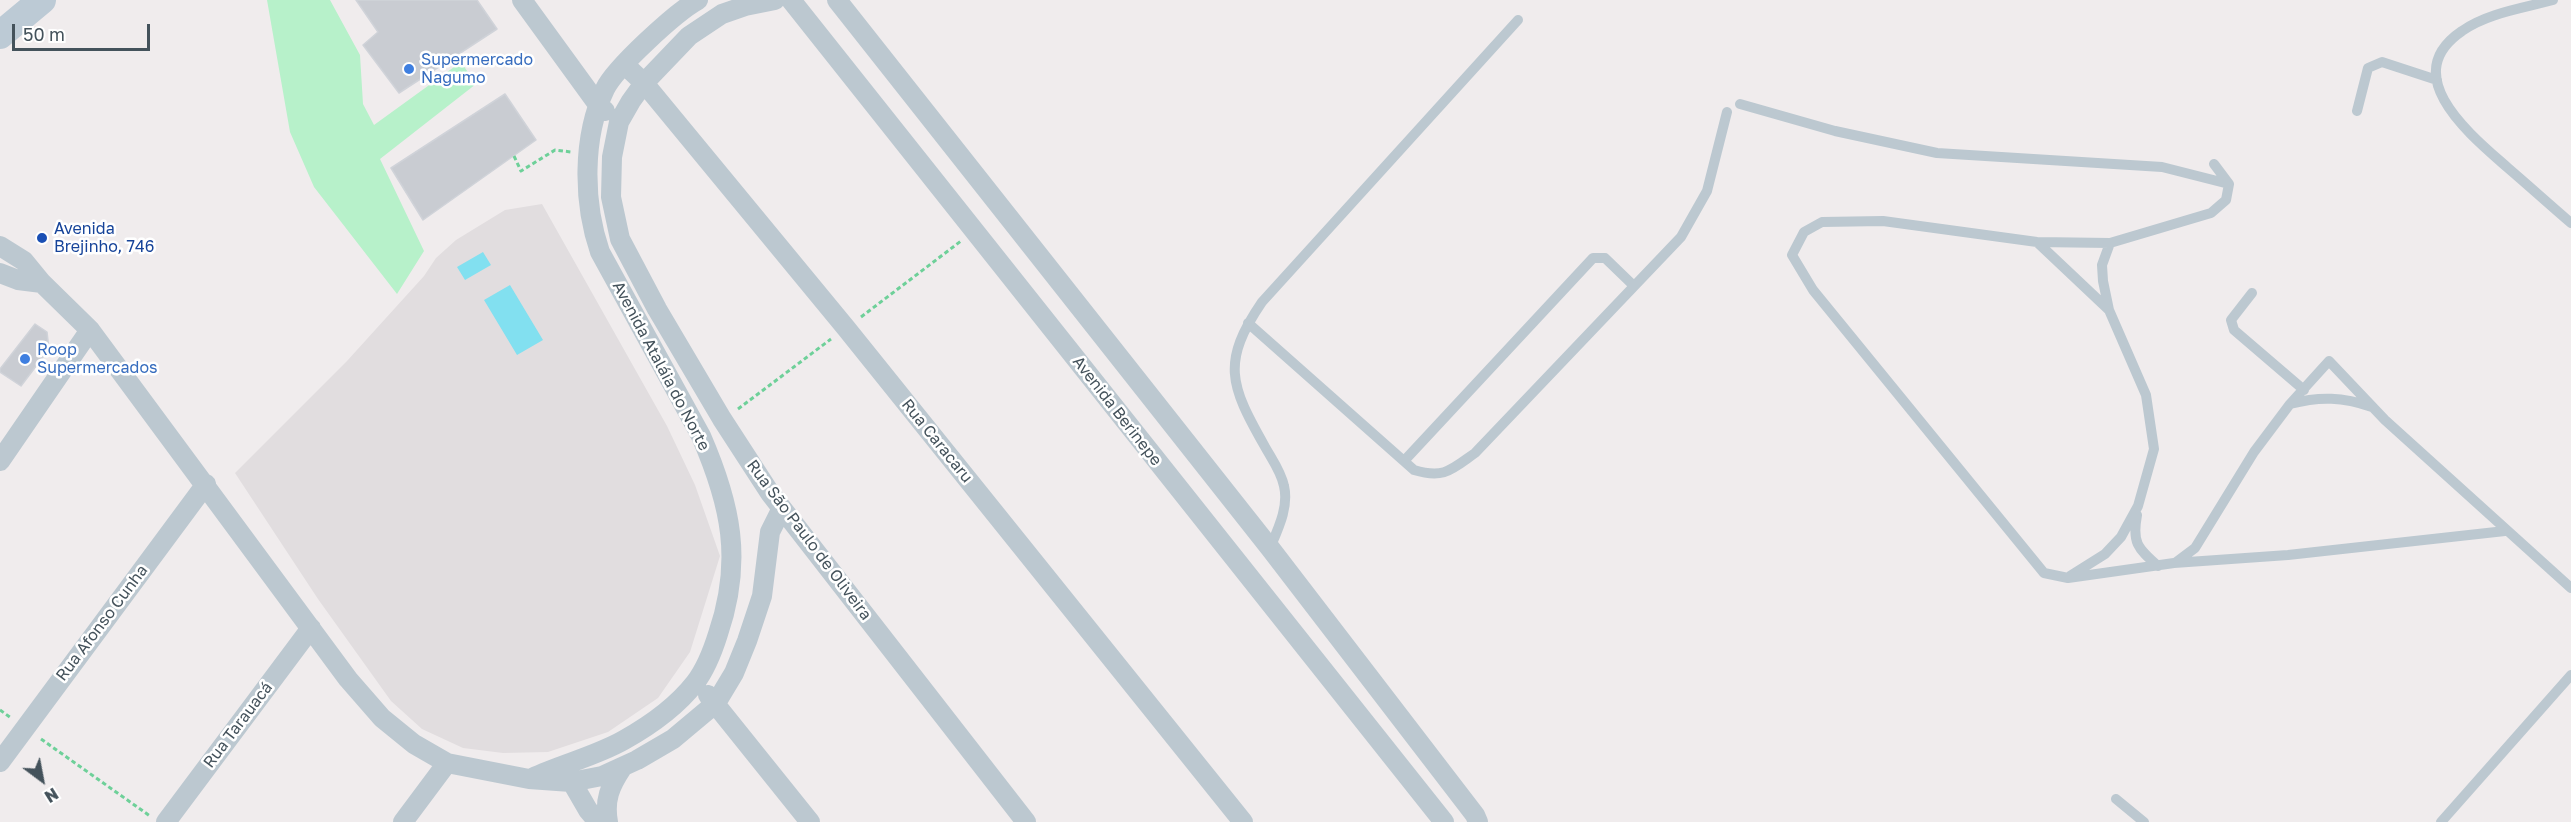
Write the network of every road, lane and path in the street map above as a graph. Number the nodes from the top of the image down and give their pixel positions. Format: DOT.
graph roads {
  1 [pos="42,0"];
  2 [pos="522,0"];
  3 [pos="698,0"];
  4 [pos="775,0"];
  5 [pos="791,0"];
  6 [pos="837,0"];
  7 [pos="2553,0"];
  8 [pos="1518,20"];
  9 [pos="0,35"];
  10 [pos="625,65"];
  11 [pos="2437,80"];
  12 [pos="644,83"];
  13 [pos="1740,104"];
  14 [pos="599,106"];
  15 [pos="2357,111"];
  16 [pos="1727,112"];
  17 [pos="620,122"];
  18 [pos="579,153"];
  19 [pos="514,156"];
  20 [pos="2214,164"];
  21 [pos="2229,184"];
  22 [pos="2571,223"];
  23 [pos="2037,242"];
  24 [pos="2110,243"];
  25 [pos="0,246"];
  26 [pos="0,273"];
  27 [pos="42,283"];
  28 [pos="1634,286"];
  29 [pos="2252,293"];
  30 [pos="2109,310"];
  31 [pos="1248,323"];
  32 [pos="90,330"];
  33 [pos="2304,390"];
  34 [pos="2290,404"];
  35 [pos="2372,407"];
  36 [pos="0,461"];
  37 [pos="1404,461"];
  38 [pos="206,484"];
  39 [pos="2138,506"];
  40 [pos="782,508"];
  41 [pos="2505,531"];
  42 [pos="1270,548"];
  43 [pos="2174,563"];
  44 [pos="2157,566"];
  45 [pos="2068,578"];
  46 [pos="2571,588"];
  47 [pos="310,628"];
  48 [pos="2571,675"];
  49 [pos="695,683"];
  50 [pos="716,703"];
  51 [pos="0,710"];
  52 [pos="24,727"];
  53 [pos="0,762"];
  54 [pos="447,763"];
  55 [pos="563,764"];
  56 [pos="622,768"];
  57 [pos="530,779"];
  58 [pos="571,782"];
  59 [pos="2116,799"];
  60 [pos="159,820"];
  61 [pos="1473,820"];
  62 [pos="403,822"];
  63 [pos="598,822"];
  64 [pos="608,822"];
  65 [pos="810,822"];
  66 [pos="1026,822"];
  67 [pos="1243,822"];
  68 [pos="1444,822"];
  69 [pos="2144,822"];
  70 [pos="2441,822"];
  1 -- 9 [label="street"];
  2 -- 14 [label="street"];
  3 -- 10 [label="street, Avenida Ataláia do Norte"];
  4 -- 12 [label="street"];
  5 -- 68 [label="street, Avenida Berinepe"];
  6 -- 42 [label="street"];
  7 -- 11 [label="lane"];
  8 -- 31 [label="lane"];
  10 -- 12 [label="street, Rua Caracaru"];
  10 -- 14 [label="street, Avenida Ataláia do Norte"];
  11 -- 15 [label="lane"];
  11 -- 22 [label="lane"];
  12 -- 17 [label="street"];
  12 -- 67 [label="street, Rua Caracaru"];
  13 -- 21 [label="lane"];
  14 -- 17 [label="street"];
  14 -- 49 [label="street, Avenida Ataláia do Norte"];
  16 -- 28 [label="lane"];
  17 -- 40 [label="street, Rua São Paulo de Oliveira"];
  18 -- 19 [label="path"];
  20 -- 21 [label="lane"];
  21 -- 24 [label="lane"];
  23 -- 24 [label="lane"];
  23 -- 30 [label="lane"];
  23 -- 45 [label="lane"];
  24 -- 30 [label="lane"];
  25 -- 27 [label="street"];
  26 -- 27 [label="street"];
  27 -- 32 [label="street"];
  28 -- 37 [label="lane"];
  28 -- 37 [label="lane"];
  29 -- 33 [label="lane"];
  30 -- 39 [label="lane"];
  31 -- 37 [label="lane"];
  31 -- 42 [label="lane"];
  32 -- 36 [label="street"];
  32 -- 38 [label="street"];
  33 -- 34 [label="lane"];
  33 -- 35 [label="lane"];
  34 -- 35 [label="lane"];
  34 -- 43 [label="lane"];
  35 -- 41 [label="lane"];
  38 -- 47 [label="street"];
  38 -- 52 [label="street, Rua Afonso Cunha"];
  39 -- 44 [label="lane"];
  39 -- 45 [label="lane"];
  40 -- 50 [label="street"];
  40 -- 66 [label="street, Rua São Paulo de Oliveira"];
  41 -- 43 [label="lane"];
  41 -- 46 [label="lane"];
  42 -- 61 [label="street"];
  43 -- 44 [label="lane"];
  44 -- 45 [label="lane"];
  47 -- 54 [label="street"];
  47 -- 60 [label="street, Rua Tarauacá"];
  48 -- 70 [label="lane"];
  49 -- 50 [label="street"];
  49 -- 55 [label="street, Avenida Ataláia do Norte"];
  50 -- 56 [label="street"];
  50 -- 65 [label="street"];
  51 -- 52 [label="path"];
  52 -- 53 [label="street, Rua Afonso Cunha"];
  52 -- 60 [label="path"];
  54 -- 57 [label="street"];
  54 -- 62 [label="street"];
  55 -- 57 [label="street, Avenida Ataláia do Norte"];
  55 -- 58 [label="street"];
  56 -- 58 [label="street"];
  56 -- 64 [label="street"];
  57 -- 58 [label="street"];
  58 -- 63 [label="street"];
  59 -- 69 [label="lane"];
}
